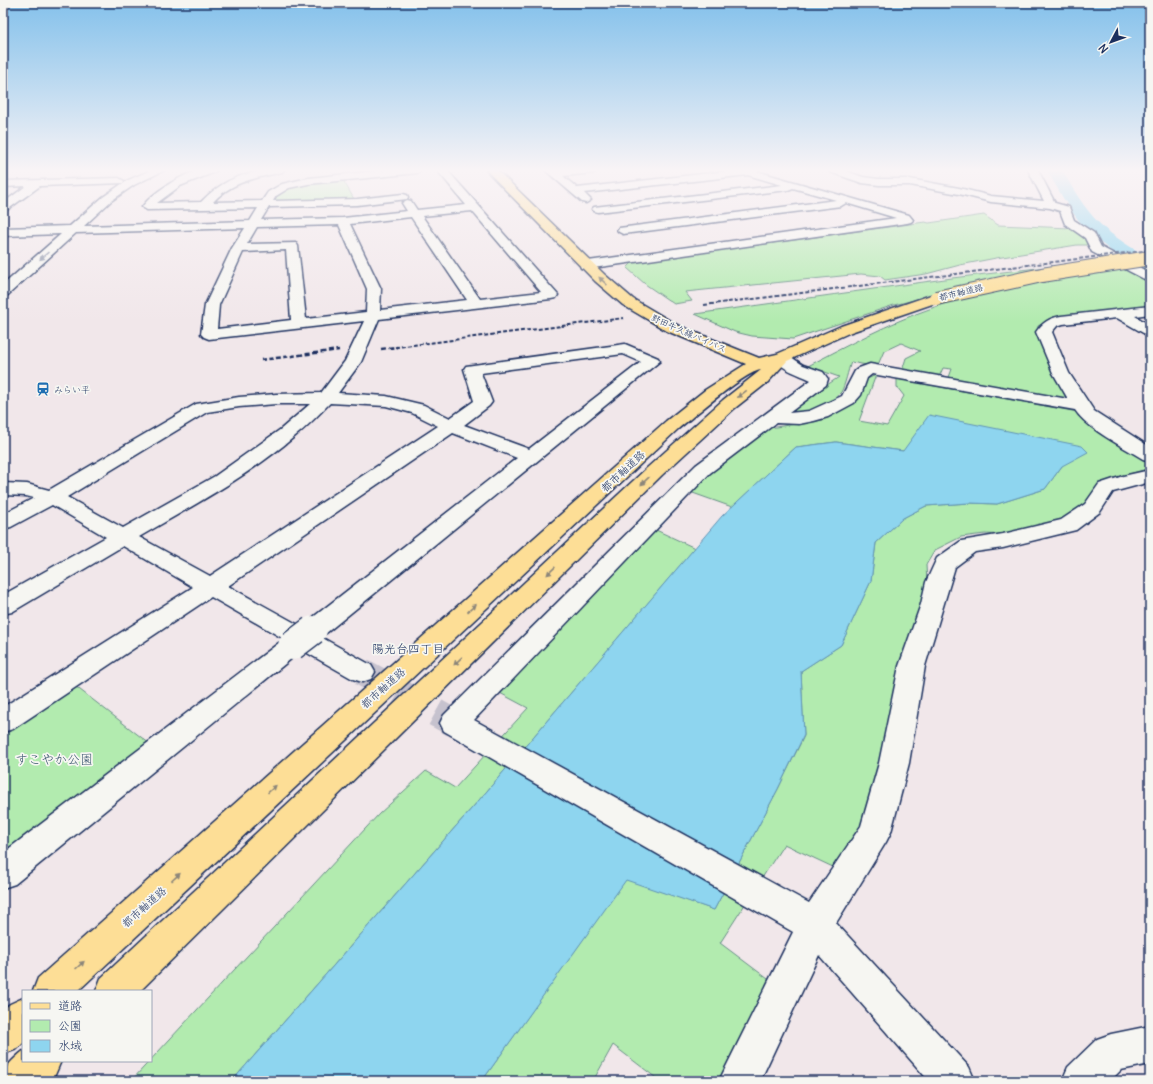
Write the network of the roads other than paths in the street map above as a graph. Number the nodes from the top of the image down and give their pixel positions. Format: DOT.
graph roads {
  1 [pos="75,221"];
  2 [pos="255,221"];
  3 [pos="342,221"];
  4 [pos="346,221"];
  5 [pos="418,221"];
  6 [pos="486,221"];
  7 [pos="542,221"];
  8 [pos="612,221"];
  9 [pos="699,221"];
  10 [pos="903,221"];
  11 [pos="1069,221"];
  12 [pos="69,225"];
  13 [pos="252,225"];
  14 [pos="54,230"];
  15 [pos="623,230"];
  16 [pos="3,232"];
  17 [pos="634,238"];
  18 [pos="39,243"];
  19 [pos="645,247"];
  20 [pos="238,248"];
  21 [pos="655,256"];
  22 [pos="600,258"];
  23 [pos="1150,258"];
  24 [pos="586,265"];
  25 [pos="1150,278"];
  26 [pos="3,292"];
  27 [pos="477,304"];
  28 [pos="1150,310"];
  29 [pos="1119,313"];
  30 [pos="373,316"];
  31 [pos="299,324"];
  32 [pos="1150,331"];
  33 [pos="771,363"];
  34 [pos="326,398"];
  35 [pos="1081,406"];
  36 [pos="772,417"];
  37 [pos="450,426"];
  38 [pos="1150,456"];
  39 [pos="531,457"];
  40 [pos="1150,476"];
  41 [pos="3,489"];
  42 [pos="52,497"];
  43 [pos="3,522"];
  44 [pos="124,537"];
  45 [pos="211,586"];
  46 [pos="3,606"];
  47 [pos="362,672"];
  48 [pos="3,721"];
  49 [pos="3,873"];
  50 [pos="804,919"];
  51 [pos="52,990"];
  52 [pos="115,990"];
  53 [pos="22,1018"];
  54 [pos="3,1035"];
  55 [pos="1150,1045"];
  56 [pos="40,1062"];
  57 [pos="20,1081"];
  58 [pos="739,1081"];
  59 [pos="955,1081"];
  60 [pos="1082,1081"];
  1 -- 12 [label="street"];
  2 -- 13 [label="street"];
  3 -- 4 [label="street"];
  3 -- 13 [label="street"];
  3 -- 30 [label="street"];
  5 -- 27 [label="street"];
  6 -- 27 [label="street"];
  7 -- 24 [label="main road, 野田牛久線バイパス"];
  8 -- 15 [label="street"];
  9 -- 15 [label="street"];
  10 -- 21 [label="street"];
  11 -- 25 [label="street"];
  12 -- 13 [label="street"];
  12 -- 14 [label="street"];
  12 -- 26 [label="street, one-way"];
  13 -- 20 [label="street"];
  14 -- 16 [label="street"];
  14 -- 18 [label="street"];
  15 -- 17 [label="street"];
  19 -- 21 [label="street"];
  20 -- 31 [label="street"];
  20 -- 31 [label="street"];
  21 -- 22 [label="street"];
  22 -- 24 [label="street"];
  22 -- 33 [label="main road, 野田牛久線バイパス"];
  23 -- 33 [label="main road, 都市軸道路, bridge"];
  33 -- 24 [label="main road, 野田牛久線バイパス, one-way"];
  27 -- 30 [label="street"];
  28 -- 29 [label="street"];
  29 -- 32 [label="street"];
  29 -- 35 [label="street"];
  30 -- 31 [label="street"];
  30 -- 34 [label="street"];
  33 -- 36 [label="street"];
  51 -- 33 [label="main road, 都市軸道路, one-way"];
  33 -- 52 [label="main road, 都市軸道路, one-way"];
  34 -- 37 [label="street"];
  34 -- 42 [label="street"];
  34 -- 44 [label="street"];
  35 -- 36 [label="street"];
  35 -- 38 [label="street"];
  36 -- 50 [label="street"];
  37 -- 39 [label="street"];
  37 -- 39 [label="street"];
  37 -- 45 [label="street"];
  39 -- 49 [label="street, bridge"];
  40 -- 50 [label="street"];
  41 -- 42 [label="street"];
  42 -- 43 [label="street"];
  42 -- 44 [label="street"];
  44 -- 45 [label="street"];
  44 -- 46 [label="street"];
  45 -- 47 [label="street"];
  45 -- 48 [label="street"];
  50 -- 58 [label="street"];
  50 -- 59 [label="street"];
  53 -- 54 [label="main road"];
  55 -- 60 [label="street"];
  56 -- 57 [label="main road"];
}
